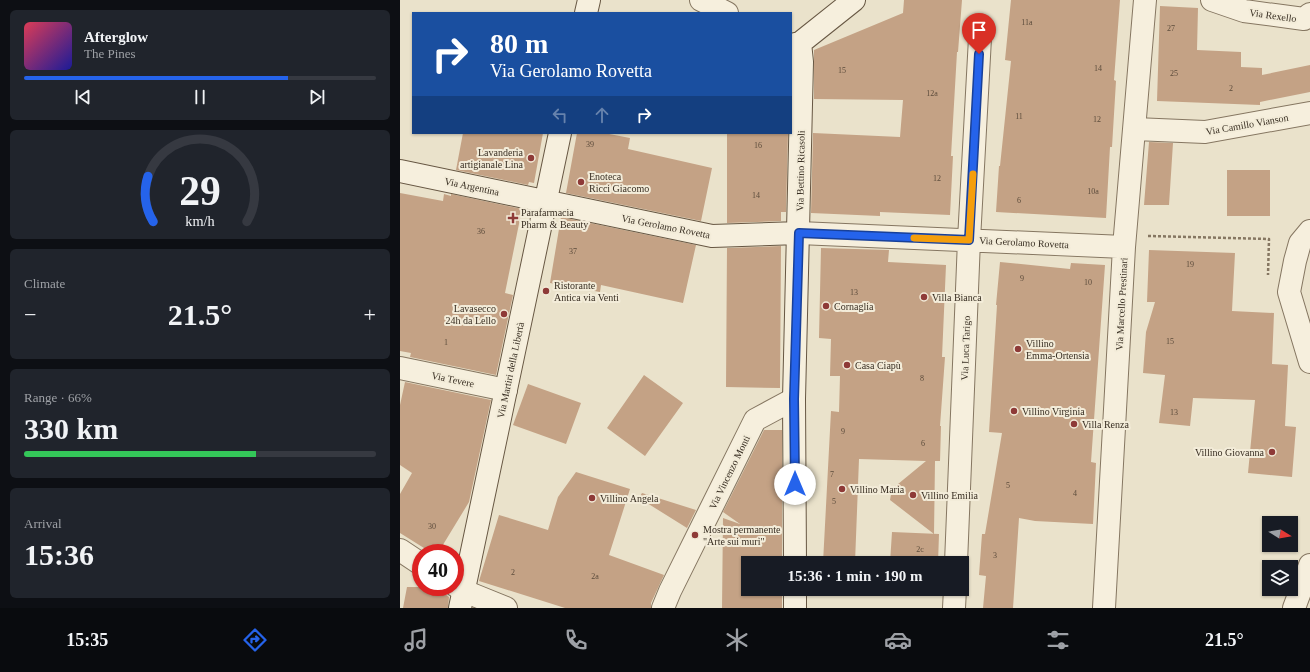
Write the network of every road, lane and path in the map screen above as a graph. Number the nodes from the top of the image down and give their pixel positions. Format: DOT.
graph roads {
  1 [pos="589,0"];
  2 [pos="854,0"];
  3 [pos="1145,0"];
  4 [pos="1212,0"];
  5 [pos="704,1"];
  6 [pos="586,12"];
  7 [pos="725,12"];
  8 [pos="1310,14"];
  9 [pos="980,38"];
  10 [pos="793,45"];
  11 [pos="1310,113"];
  12 [pos="1135,129"];
  13 [pos="560,134"];
  14 [pos="400,171"];
  15 [pos="545,201"];
  16 [pos="1310,231"];
  17 [pos="799,233"];
  18 [pos="969,240"];
  19 [pos="1125,241"];
  20 [pos="1268,276"];
  21 [pos="1310,362"];
  22 [pos="400,368"];
  23 [pos="506,390"];
  24 [pos="794,399"];
  25 [pos="400,550"];
  26 [pos="795,556"];
  27 [pos="956,556"];
  28 [pos="412,558"];
  29 [pos="1310,565"];
  30 [pos="464,577"];
  31 [pos="464,596"];
  32 [pos="795,596"];
  33 [pos="955,596"];
  34 [pos="506,608"];
  35 [pos="663,608"];
  36 [pos="795,608"];
  37 [pos="954,608"];
  38 [pos="1104,608"];
  39 [pos="1294,608"];
  1 -- 6 [label="street"];
  2 -- 10 [label="street"];
  3 -- 12 [label="street, Via Marcello Prestinari"];
  4 -- 8 [label="street, Via Rexello"];
  5 -- 7 [label="street"];
  9 -- 18 [label="street, Via Luca Tarigo"];
  10 -- 17 [label="street, Via Bettino Ricasoli"];
  11 -- 12 [label="street, Via Camillo Vianson"];
  12 -- 19 [label="street, Via Marcello Prestinari"];
  13 -- 15 [label="street, Via Martiri della Libertà"];
  14 -- 15 [label="street, Via Argentina"];
  15 -- 17 [label="street, Via Gerolamo Rovetta"];
  15 -- 23 [label="street, Via Martiri della Libertà"];
  16 -- 21 [label="street"];
  17 -- 18 [label="street, Via Gerolamo Rovetta"];
  17 -- 24 [label="street, Via Bettino Ricasoli"];
  18 -- 19 [label="street, Via Gerolamo Rovetta"];
  18 -- 27 [label="street, Via Luca Tarigo"];
  19 -- 20 [label="path"];
  19 -- 38 [label="street, Via Marcello Prestinari"];
  22 -- 23 [label="street, Via Tevere"];
  23 -- 30 [label="street, Via Martiri della Libertà"];
  24 -- 26 [label="street, Via Bettino Ricasoli"];
  24 -- 35 [label="street, Via Vincenzo Monti"];
  25 -- 28 [label="street"];
  29 -- 39 [label="street"];
  31 -- 34 [label="street"];
  32 -- 36 [label="street"];
  33 -- 37 [label="street"];
}
